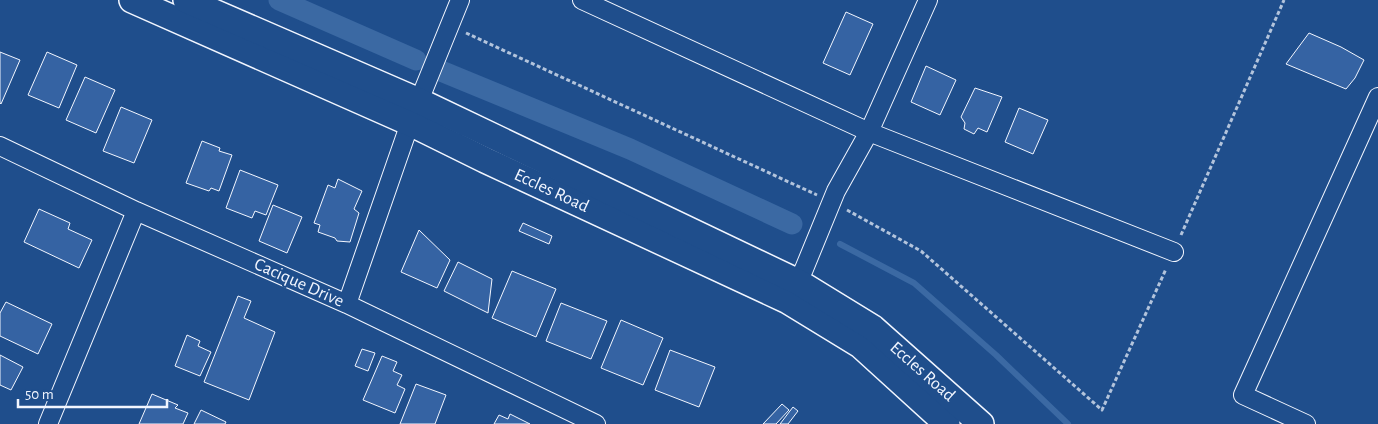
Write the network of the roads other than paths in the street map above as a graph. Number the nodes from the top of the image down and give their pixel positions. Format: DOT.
graph roads {
  1 [pos="132,0"];
  2 [pos="186,0"];
  3 [pos="460,0"];
  4 [pos="582,0"];
  5 [pos="928,0"];
  6 [pos="1378,97"];
  7 [pos="415,112"];
  8 [pos="869,132"];
  9 [pos="0,146"];
  10 [pos="136,211"];
  11 [pos="1174,252"];
  12 [pos="793,292"];
  13 [pos="347,304"];
  14 [pos="48,424"];
  15 [pos="596,424"];
  16 [pos="948,424"];
  17 [pos="981,424"];
  18 [pos="1306,424"];
  1 -- 7 [label="street, Eccles Road"];
  2 -- 7 [label="street, Eccles Road"];
  3 -- 7 [label="street"];
  4 -- 8 [label="street"];
  5 -- 8 [label="street"];
  6 -- 18 [label="street"];
  7 -- 12 [label="street, Eccles Road"];
  7 -- 13 [label="street"];
  8 -- 11 [label="street"];
  8 -- 12 [label="street"];
  9 -- 10 [label="street, Cacique Drive"];
  10 -- 13 [label="street, Cacique Drive"];
  10 -- 14 [label="street"];
  12 -- 16 [label="street, Eccles Road"];
  12 -- 17 [label="street, Eccles Road"];
  13 -- 15 [label="street, Cacique Drive"];
}
